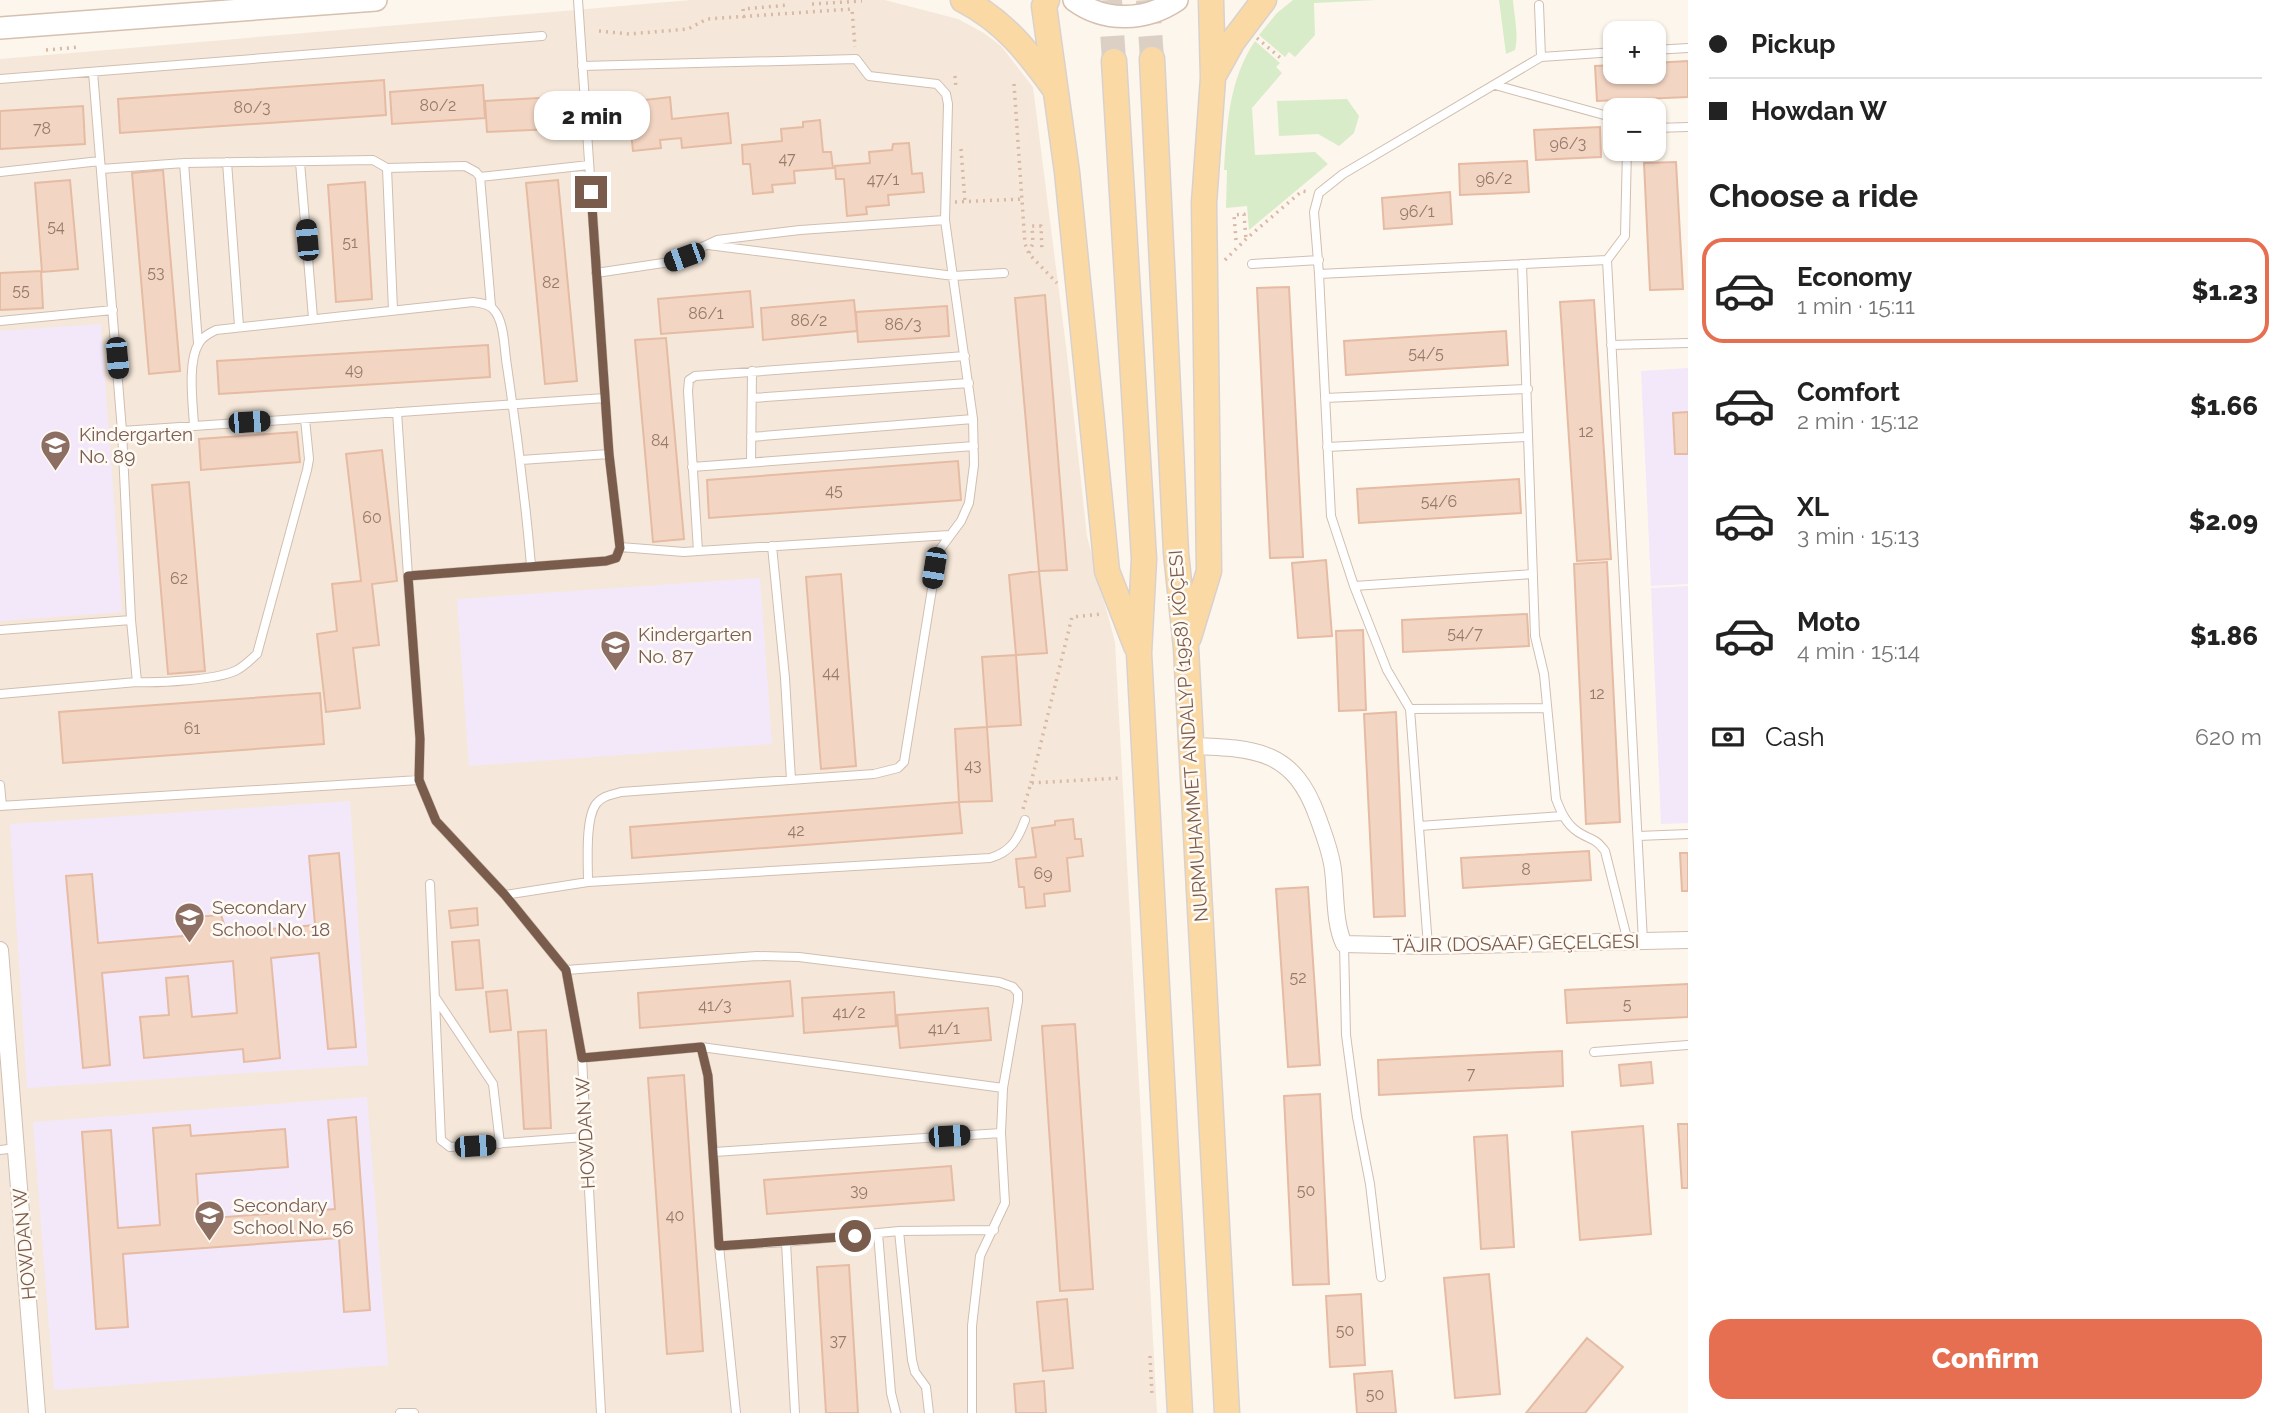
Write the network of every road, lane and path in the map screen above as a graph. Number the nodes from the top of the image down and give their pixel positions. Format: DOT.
graph roads {
  1 [pos="376,0"];
  2 [pos="578,0"];
  3 [pos="963,0"];
  4 [pos="1047,0"];
  5 [pos="1074,0"];
  6 [pos="1177,0"];
  7 [pos="1211,0"];
  8 [pos="1264,0"];
  9 [pos="862,1"];
  10 [pos="813,4"];
  11 [pos="789,5"];
  12 [pos="1539,5"];
  13 [pos="744,18"];
  14 [pos="0,28"];
  15 [pos="599,31"];
  16 [pos="1253,35"];
  17 [pos="542,36"];
  18 [pos="80,47"];
  19 [pos="1688,48"];
  20 [pos="1666,49"];
  21 [pos="46,50"];
  22 [pos="1603,53"];
  23 [pos="1541,57"];
  24 [pos="856,59"];
  25 [pos="1152,60"];
  26 [pos="1283,60"];
  27 [pos="1114,61"];
  28 [pos="582,66"];
  29 [pos="93,72"];
  30 [pos="1213,78"];
  31 [pos="0,79"];
  32 [pos="1014,84"];
  33 [pos="1495,85"];
  34 [pos="1056,90"];
  35 [pos="1603,115"];
  36 [pos="1688,127"];
  37 [pos="1666,128"];
  38 [pos="1627,161"];
  39 [pos="227,162"];
  40 [pos="300,162"];
  41 [pos="184,163"];
  42 [pos="101,165"];
  43 [pos="589,165"];
  44 [pos="387,168"];
  45 [pos="0,172"];
  46 [pos="480,177"];
  47 [pos="1319,193"];
  48 [pos="1023,199"];
  49 [pos="947,202"];
  50 [pos="945,220"];
  51 [pos="1246,239"];
  52 [pos="1236,240"];
  53 [pos="708,245"];
  54 [pos="1042,251"];
  55 [pos="1029,254"];
  56 [pos="1319,260"];
  57 [pos="1607,260"];
  58 [pos="1252,264"];
  59 [pos="1522,264"];
  60 [pos="1222,265"];
  61 [pos="596,272"];
  62 [pos="1004,273"];
  63 [pos="1319,274"];
  64 [pos="954,276"];
  65 [pos="1063,289"];
  66 [pos="491,306"];
  67 [pos="113,310"];
  68 [pos="393,310"];
  69 [pos="313,318"];
  70 [pos="0,321"];
  71 [pos="239,326"];
  72 [pos="198,343"];
  73 [pos="1688,343"];
  74 [pos="1611,345"];
  75 [pos="965,356"];
  76 [pos="752,371"];
  77 [pos="969,383"];
  78 [pos="1528,389"];
  79 [pos="605,398"];
  80 [pos="752,398"];
  81 [pos="1325,398"];
  82 [pos="513,404"];
  83 [pos="397,412"];
  84 [pos="305,419"];
  85 [pos="973,419"];
  86 [pos="194,426"];
  87 [pos="122,431"];
  88 [pos="751,437"];
  89 [pos="1528,437"];
  90 [pos="974,446"];
  91 [pos="1327,447"];
  92 [pos="609,454"];
  93 [pos="521,460"];
  94 [pos="751,462"];
  95 [pos="692,467"];
  96 [pos="949,535"];
  97 [pos="772,546"];
  98 [pos="620,548"];
  99 [pos="698,551"];
  100 [pos="531,565"];
  101 [pos="1533,574"];
  102 [pos="408,576"];
  103 [pos="1354,586"];
  104 [pos="1104,613"];
  105 [pos="131,620"];
  106 [pos="0,630"];
  107 [pos="1186,648"];
  108 [pos="1139,653"];
  109 [pos="137,682"];
  110 [pos="0,694"];
  111 [pos="1547,708"];
  112 [pos="1410,709"];
  113 [pos="1191,746"];
  114 [pos="1120,778"];
  115 [pos="419,780"];
  116 [pos="791,780"];
  117 [pos="1031,783"];
  118 [pos="0,785"];
  119 [pos="1,806"];
  120 [pos="1562,816"];
  121 [pos="1024,824"];
  122 [pos="1419,826"];
  123 [pos="1688,834"];
  124 [pos="1638,836"];
  125 [pos="588,883"];
  126 [pos="430,884"];
  127 [pos="505,895"];
  128 [pos="1688,940"];
  129 [pos="1636,941"];
  130 [pos="1344,944"];
  131 [pos="1428,946"];
  132 [pos="0,950"];
  133 [pos="566,970"];
  134 [pos="434,997"];
  135 [pos="1688,1045"];
  136 [pos="701,1047"];
  137 [pos="1594,1052"];
  138 [pos="582,1058"];
  139 [pos="1003,1088"];
  140 [pos="1001,1133"];
  141 [pos="584,1137"];
  142 [pos="500,1144"];
  143 [pos="8,1149"];
  144 [pos="714,1153"];
  145 [pos="994,1230"];
  146 [pos="899,1231"];
  147 [pos="877,1233"];
  148 [pos="786,1242"];
  149 [pos="719,1246"];
  150 [pos="1381,1277"];
  151 [pos="1150,1356"];
  152 [pos="1152,1395"];
  153 [pos="37,1413"];
  154 [pos="400,1413"];
  155 [pos="414,1413"];
  156 [pos="601,1413"];
  157 [pos="736,1413"];
  158 [pos="795,1413"];
  159 [pos="895,1413"];
  160 [pos="929,1413"];
  161 [pos="972,1413"];
  162 [pos="1180,1413"];
  163 [pos="1227,1413"];
  1 -- 14 [label="main road"];
  2 -- 28 [label="lane"];
  3 -- 34 [label="main road"];
  4 -- 34 [label="main road"];
  5 -- 6 [label="main road"];
  7 -- 30 [label="main road"];
  8 -- 30 [label="main road"];
  9 -- 10 [label="path"];
  11 -- 13 [label="path"];
  12 -- 23 [label="lane"];
  13 -- 15 [label="path"];
  13 -- 24 [label="path"];
  16 -- 26 [label="path"];
  17 -- 29 [label="lane"];
  18 -- 21 [label="path"];
  19 -- 20 [label="lane"];
  22 -- 23 [label="lane"];
  23 -- 33 [label="lane"];
  24 -- 28 [label="lane"];
  24 -- 49 [label="lane"];
  25 -- 107 [label="main road, NURMUHAMMET ANDALYP (1958) KÖÇESI"];
  27 -- 108 [label="main road, NURMUHAMMET ANDALYP (1958) KÖÇESI"];
  28 -- 43 [label="lane"];
  29 -- 31 [label="lane"];
  29 -- 42 [label="lane"];
  30 -- 107 [label="main road"];
  32 -- 48 [label="path"];
  33 -- 35 [label="lane"];
  33 -- 47 [label="lane"];
  34 -- 108 [label="main road"];
  36 -- 37 [label="lane"];
  38 -- 57 [label="lane"];
  39 -- 40 [label="lane"];
  39 -- 41 [label="lane"];
  39 -- 71 [label="lane"];
  40 -- 44 [label="lane"];
  40 -- 69 [label="lane"];
  41 -- 42 [label="lane"];
  41 -- 72 [label="lane"];
  42 -- 45 [label="lane"];
  42 -- 67 [label="lane"];
  43 -- 46 [label="lane"];
  43 -- 61 [label="lane"];
  44 -- 46 [label="lane"];
  44 -- 68 [label="lane"];
  46 -- 66 [label="lane"];
  47 -- 51 [label="path"];
  47 -- 56 [label="lane"];
  48 -- 49 [label="path"];
  48 -- 55 [label="path"];
  49 -- 50 [label="lane"];
  50 -- 53 [label="lane"];
  50 -- 64 [label="lane"];
  51 -- 52 [label="path"];
  51 -- 60 [label="path"];
  53 -- 61 [label="lane"];
  53 -- 64 [label="lane"];
  54 -- 55 [label="path"];
  55 -- 65 [label="path"];
  56 -- 58 [label="lane"];
  56 -- 63 [label="lane"];
  57 -- 59 [label="lane"];
  57 -- 74 [label="lane"];
  59 -- 63 [label="lane"];
  59 -- 78 [label="lane"];
  61 -- 79 [label="lane"];
  62 -- 64 [label="lane"];
  63 -- 81 [label="lane"];
  64 -- 75 [label="lane"];
  66 -- 68 [label="lane"];
  66 -- 82 [label="lane"];
  67 -- 70 [label="lane"];
  67 -- 87 [label="lane"];
  68 -- 69 [label="lane"];
  69 -- 71 [label="lane"];
  71 -- 72 [label="lane"];
  72 -- 86 [label="lane"];
  73 -- 74 [label="lane"];
  74 -- 124 [label="lane"];
  75 -- 76 [label="lane"];
  75 -- 77 [label="lane"];
  76 -- 80 [label="lane"];
  76 -- 95 [label="lane"];
  77 -- 80 [label="lane"];
  77 -- 85 [label="lane"];
  78 -- 81 [label="lane"];
  78 -- 89 [label="lane"];
  79 -- 82 [label="lane"];
  79 -- 92 [label="lane"];
  80 -- 88 [label="lane"];
  81 -- 91 [label="lane"];
  82 -- 83 [label="lane"];
  82 -- 93 [label="lane"];
  83 -- 84 [label="lane"];
  83 -- 102 [label="lane, HOWDAN W"];
  84 -- 86 [label="lane"];
  84 -- 109 [label="lane"];
  85 -- 88 [label="lane"];
  85 -- 90 [label="lane"];
  86 -- 87 [label="lane"];
  87 -- 105 [label="lane"];
  88 -- 94 [label="lane"];
  89 -- 91 [label="lane"];
  89 -- 101 [label="lane"];
  90 -- 94 [label="lane"];
  90 -- 96 [label="lane"];
  91 -- 103 [label="lane"];
  92 -- 93 [label="lane"];
  92 -- 98 [label="lane"];
  93 -- 100 [label="lane"];
  94 -- 95 [label="lane"];
  95 -- 99 [label="lane"];
  96 -- 97 [label="lane"];
  96 -- 116 [label="lane"];
  97 -- 99 [label="lane"];
  97 -- 116 [label="lane"];
  98 -- 99 [label="lane"];
  98 -- 100 [label="lane"];
  100 -- 102 [label="lane"];
  101 -- 103 [label="lane"];
  101 -- 111 [label="lane"];
  102 -- 115 [label="lane, HOWDAN W"];
  103 -- 112 [label="lane"];
  104 -- 117 [label="path"];
  105 -- 106 [label="lane"];
  105 -- 109 [label="lane"];
  107 -- 113 [label="main road, NURMUHAMMET ANDALYP (1958) KÖÇESI"];
  108 -- 162 [label="main road, NURMUHAMMET ANDALYP (1958) KÖÇESI"];
  109 -- 110 [label="lane"];
  111 -- 112 [label="lane"];
  111 -- 120 [label="lane"];
  112 -- 122 [label="lane"];
  113 -- 130 [label="street"];
  113 -- 163 [label="main road, NURMUHAMMET ANDALYP (1958) KÖÇESI"];
  114 -- 117 [label="path"];
  115 -- 119 [label="lane"];
  115 -- 127 [label="lane, HOWDAN W"];
  116 -- 125 [label="lane"];
  117 -- 121 [label="path"];
  118 -- 119 [label="lane"];
  120 -- 122 [label="lane"];
  120 -- 129 [label="lane"];
  121 -- 125 [label="lane"];
  122 -- 131 [label="lane"];
  123 -- 124 [label="lane"];
  124 -- 129 [label="lane"];
  125 -- 127 [label="lane"];
  126 -- 134 [label="lane"];
  127 -- 133 [label="lane, HOWDAN W"];
  128 -- 129 [label="street, TÄJIR (DOSAAF) GEÇELGESI"];
  129 -- 131 [label="street, TÄJIR (DOSAAF) GEÇELGESI"];
  130 -- 131 [label="street, TÄJIR (DOSAAF) GEÇELGESI"];
  130 -- 150 [label="lane"];
  132 -- 143 [label="street, HOWDAN W"];
  133 -- 138 [label="lane, HOWDAN W"];
  133 -- 139 [label="lane"];
  134 -- 142 [label="lane"];
  134 -- 142 [label="lane"];
  135 -- 137 [label="lane"];
  136 -- 138 [label="lane"];
  136 -- 139 [label="lane"];
  136 -- 144 [label="lane"];
  138 -- 141 [label="lane, HOWDAN W"];
  139 -- 140 [label="lane"];
  140 -- 144 [label="lane"];
  140 -- 145 [label="lane"];
  141 -- 142 [label="lane"];
  141 -- 156 [label="lane, HOWDAN W"];
  143 -- 153 [label="street, HOWDAN W"];
  144 -- 149 [label="lane"];
  145 -- 146 [label="lane"];
  145 -- 161 [label="lane"];
  146 -- 147 [label="lane"];
  146 -- 160 [label="lane"];
  147 -- 148 [label="lane"];
  147 -- 159 [label="lane"];
  148 -- 149 [label="lane"];
  148 -- 158 [label="lane"];
  149 -- 157 [label="lane"];
  151 -- 152 [label="path"];
  154 -- 155 [label="lane"];
}
